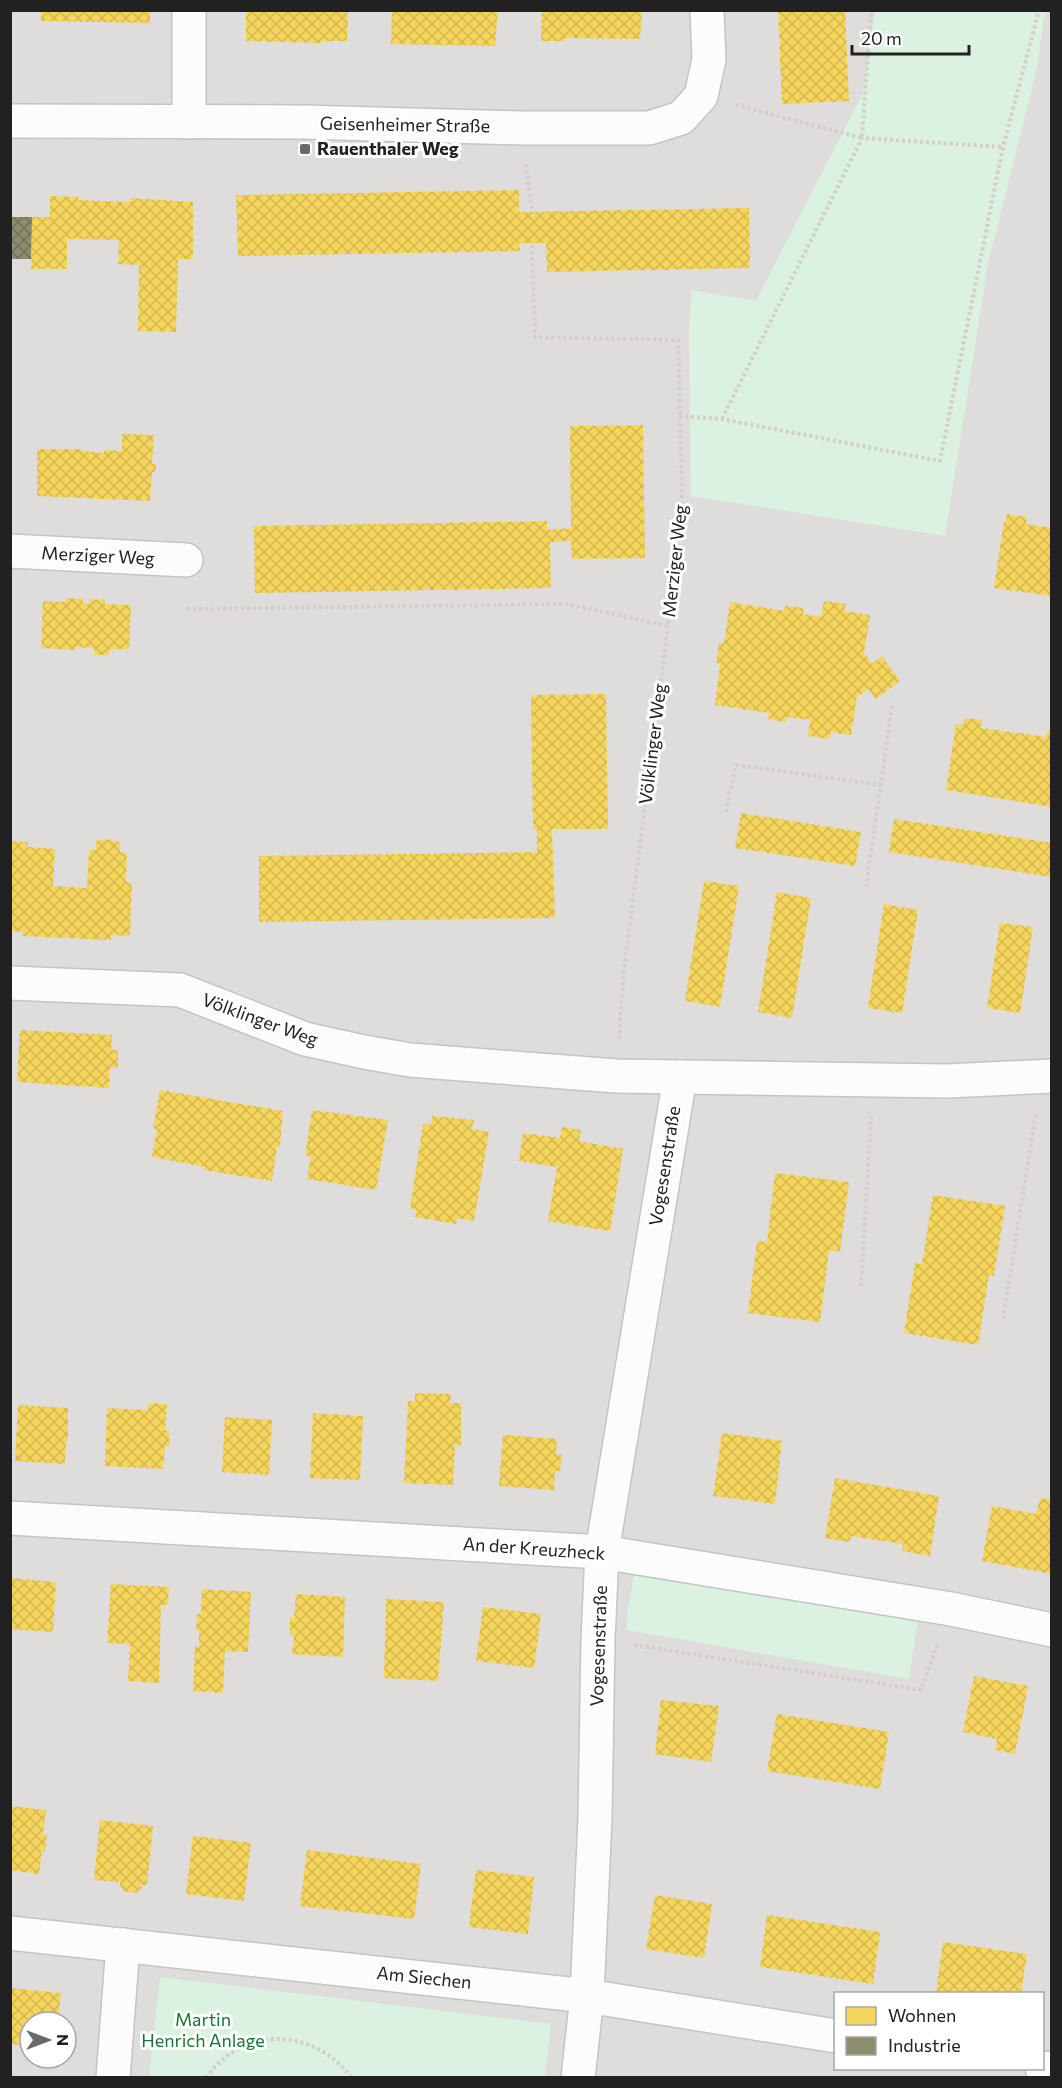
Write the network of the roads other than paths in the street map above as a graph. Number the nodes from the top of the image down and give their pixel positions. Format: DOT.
graph roads {
  1 [pos="189,10"];
  2 [pos="708,10"];
  3 [pos="10,121"];
  4 [pos="189,122"];
  5 [pos="10,552"];
  6 [pos="186,560"];
  7 [pos="10,983"];
  8 [pos="680,1077"];
  9 [pos="1046,1077"];
  10 [pos="10,1518"];
  11 [pos="602,1552"];
  12 [pos="1052,1630"];
  13 [pos="10,1933"];
  14 [pos="123,1945"];
  15 [pos="587,1996"];
  16 [pos="834,2036"];
  17 [pos="113,2078"];
  18 [pos="578,2078"];
  1 -- 4 [label="street"];
  2 -- 4 [label="street, Geisenheimer Straße"];
  3 -- 4 [label="street, Geisenheimer Straße"];
  5 -- 6 [label="street, Merziger Weg"];
  7 -- 8 [label="street, Völklinger Weg"];
  8 -- 9 [label="street, Völklinger Weg"];
  8 -- 11 [label="street, Vogesenstraße"];
  10 -- 11 [label="street, An der Kreuzheck"];
  11 -- 12 [label="street, An der Kreuzheck"];
  11 -- 15 [label="street, Vogesenstraße"];
  13 -- 14 [label="street, Am Siechen"];
  14 -- 15 [label="street, Am Siechen"];
  14 -- 17 [label="street"];
  15 -- 16 [label="street, Am Siechen"];
  15 -- 18 [label="street, Vogesenstraße"];
}
